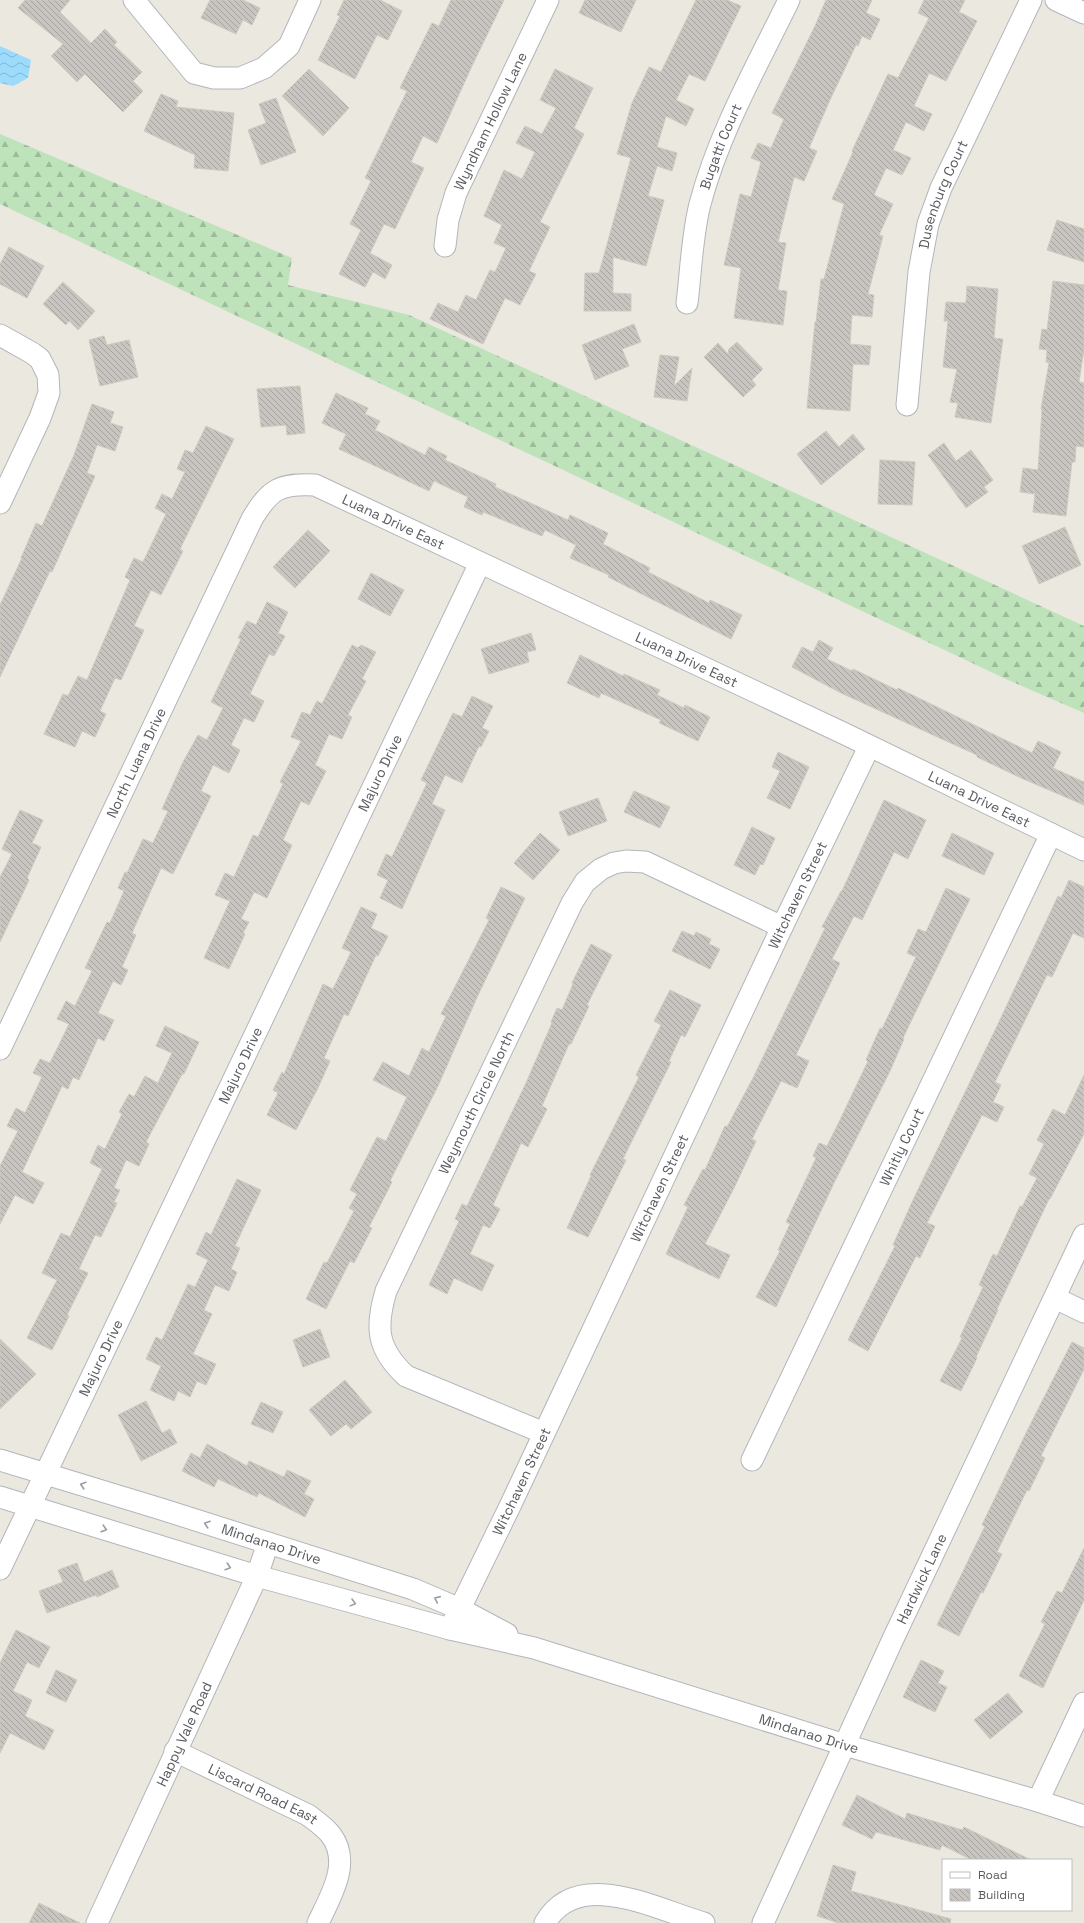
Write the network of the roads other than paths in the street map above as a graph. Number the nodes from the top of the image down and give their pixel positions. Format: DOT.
graph roads {
  1 [pos="134,0"];
  2 [pos="310,0"];
  3 [pos="548,0"];
  4 [pos="789,0"];
  5 [pos="1031,0"];
  6 [pos="1056,0"];
  7 [pos="1084,13"];
  8 [pos="445,246"];
  9 [pos="687,303"];
  10 [pos="0,335"];
  11 [pos="907,405"];
  12 [pos="284,486"];
  13 [pos="0,503"];
  14 [pos="480,563"];
  15 [pos="869,747"];
  16 [pos="1051,834"];
  17 [pos="1084,850"];
  18 [pos="782,927"];
  19 [pos="0,1049"];
  20 [pos="1084,1235"];
  21 [pos="1055,1298"];
  22 [pos="1084,1312"];
  23 [pos="544,1433"];
  24 [pos="0,1460"];
  25 [pos="752,1460"];
  26 [pos="46,1473"];
  27 [pos="0,1497"];
  28 [pos="30,1506"];
  29 [pos="268,1543"];
  30 [pos="0,1569"];
  31 [pos="257,1576"];
  32 [pos="460,1610"];
  33 [pos="450,1629"];
  34 [pos="534,1648"];
  35 [pos="1084,1703"];
  36 [pos="845,1745"];
  37 [pos="175,1751"];
  38 [pos="1038,1801"];
  39 [pos="1084,1816"];
  40 [pos="97,1923"];
  41 [pos="318,1923"];
  42 [pos="545,1923"];
  43 [pos="704,1923"];
  44 [pos="763,1923"];
  1 -- 2 [label="street"];
  3 -- 8 [label="street, Wyndham Hollow Lane"];
  4 -- 9 [label="street, Bugatti Court"];
  5 -- 11 [label="street, Dusenburg Court"];
  6 -- 7 [label="street"];
  10 -- 13 [label="street"];
  12 -- 14 [label="street, Luana Drive East"];
  12 -- 19 [label="street, North Luana Drive"];
  14 -- 15 [label="street, Luana Drive East"];
  14 -- 26 [label="street, Majuro Drive"];
  15 -- 16 [label="street, Luana Drive East"];
  15 -- 18 [label="street, Witchaven Street"];
  16 -- 17 [label="street, Luana Drive East"];
  16 -- 25 [label="street, Whitly Court"];
  18 -- 23 [label="street, Witchaven Street"];
  18 -- 23 [label="street, Weymouth Circle North"];
  20 -- 21 [label="street, Hardwick Lane"];
  21 -- 22 [label="street"];
  21 -- 36 [label="street, Hardwick Lane"];
  23 -- 32 [label="street, Witchaven Street"];
  24 -- 26 [label="street, Mindanao Drive"];
  26 -- 28 [label="street, Majuro Drive"];
  29 -- 26 [label="street, Mindanao Drive, one-way"];
  27 -- 28 [label="street, Mindanao Drive"];
  28 -- 30 [label="street, Majuro Drive"];
  28 -- 31 [label="street, Mindanao Drive, one-way"];
  29 -- 31 [label="street, Happy Vale Road"];
  32 -- 29 [label="street, Mindanao Drive, one-way"];
  31 -- 33 [label="street, Mindanao Drive, one-way"];
  31 -- 37 [label="street, Happy Vale Road"];
  32 -- 33 [label="street, Witchaven Street"];
  32 -- 34 [label="street, Mindanao Drive"];
  33 -- 34 [label="street, Mindanao Drive"];
  34 -- 36 [label="street, Mindanao Drive"];
  35 -- 38 [label="street"];
  36 -- 38 [label="street, Mindanao Drive"];
  36 -- 44 [label="street, Hardwick Lane"];
  37 -- 40 [label="street, Happy Vale Road"];
  37 -- 41 [label="street, Liscard Road East"];
  38 -- 39 [label="street, Mindanao Drive"];
  42 -- 43 [label="street"];
}
